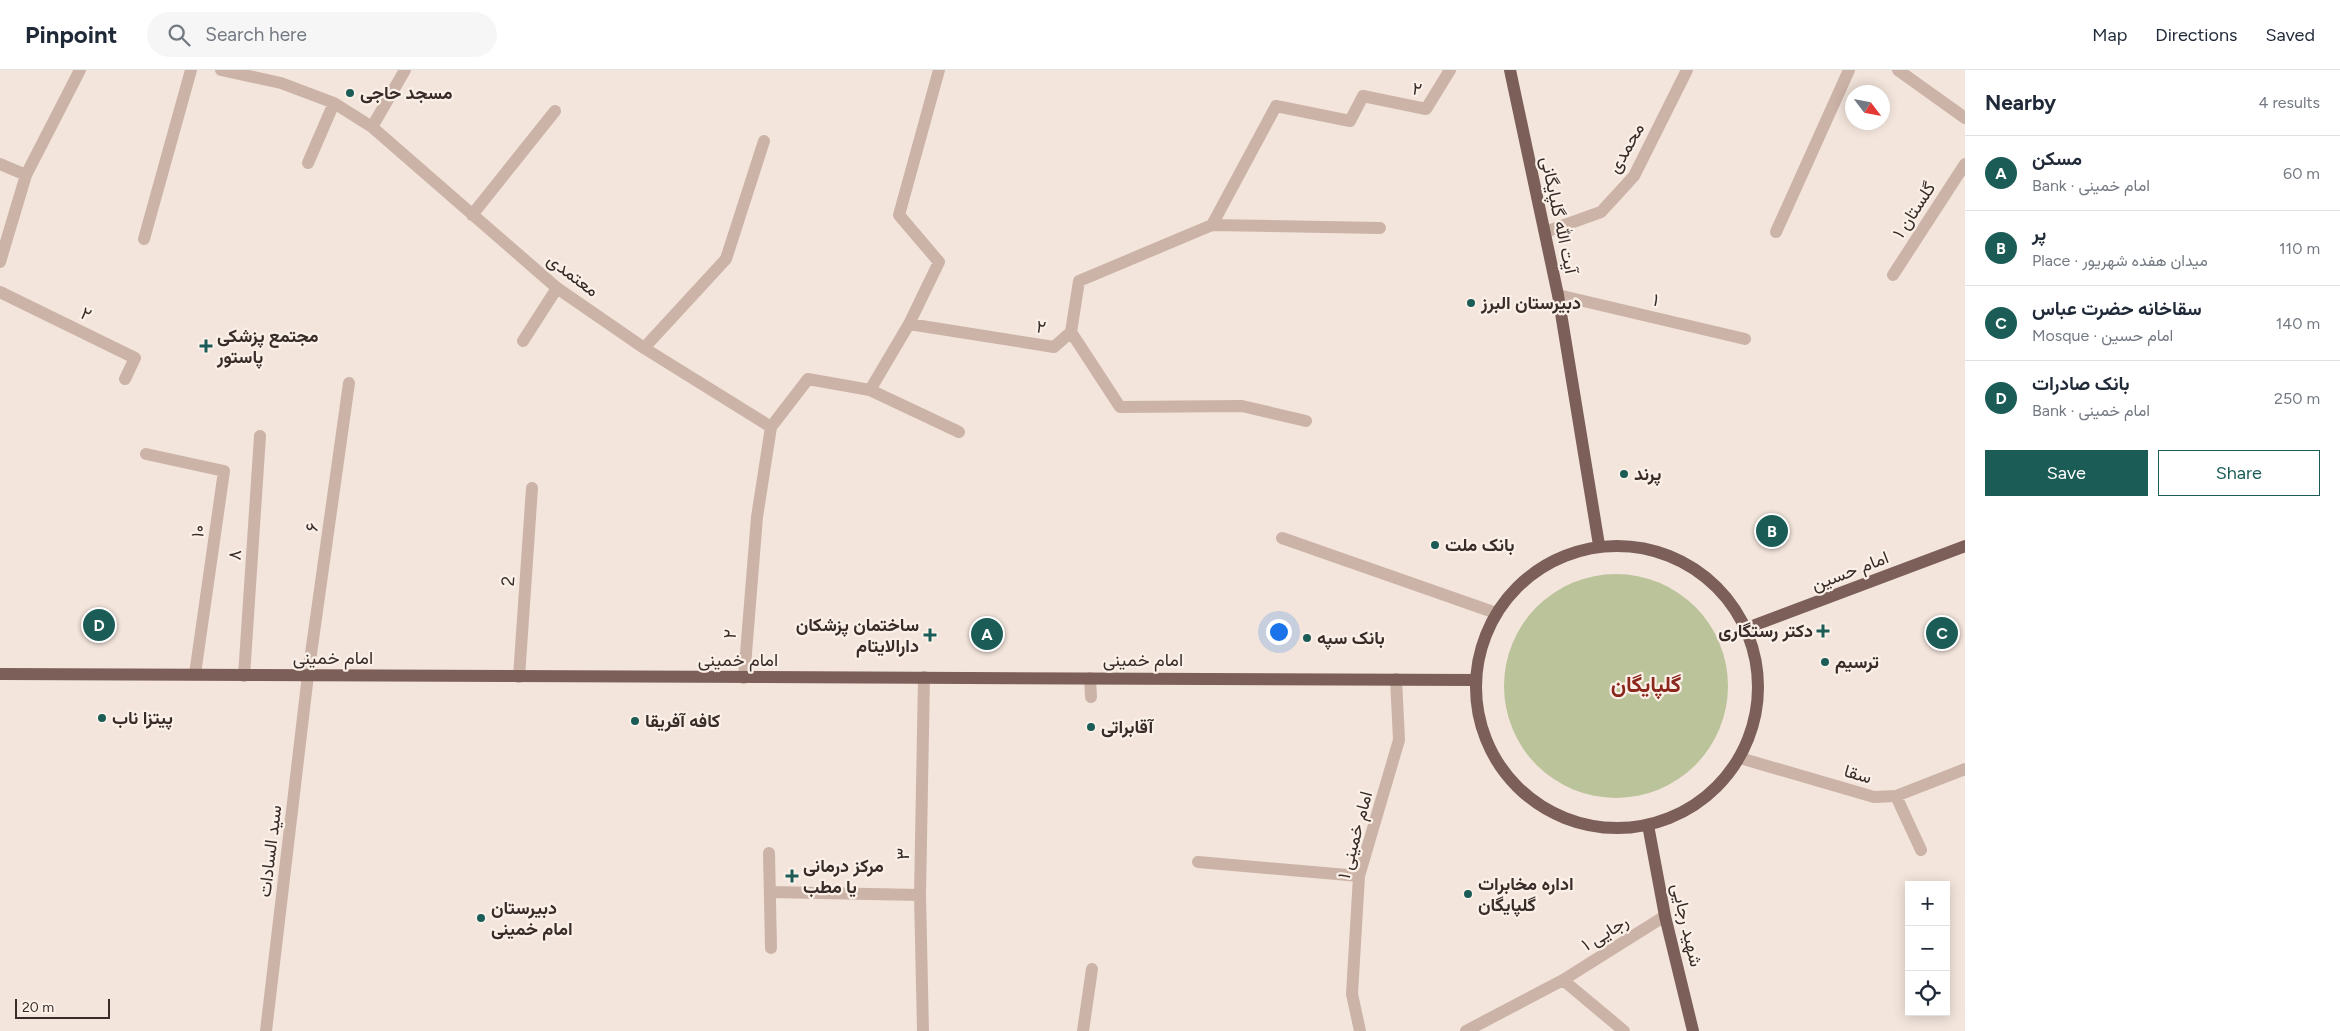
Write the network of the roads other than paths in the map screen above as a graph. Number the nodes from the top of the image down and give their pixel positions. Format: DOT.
graph roads {
  1 [pos="80,70"];
  2 [pos="191,70"];
  3 [pos="221,70"];
  4 [pos="405,70"];
  5 [pos="939,70"];
  6 [pos="1450,70"];
  7 [pos="1510,70"];
  8 [pos="1687,70"];
  9 [pos="1849,70"];
  10 [pos="1898,70"];
  11 [pos="1916,75"];
  12 [pos="334,103"];
  13 [pos="555,110"];
  14 [pos="1965,118"];
  15 [pos="372,127"];
  16 [pos="764,141"];
  17 [pos="308,163"];
  18 [pos="0,164"];
  19 [pos="1965,164"];
  20 [pos="26,175"];
  21 [pos="472,215"];
  22 [pos="1212,225"];
  23 [pos="1380,228"];
  24 [pos="1545,232"];
  25 [pos="1776,232"];
  26 [pos="144,238"];
  27 [pos="0,262"];
  28 [pos="1893,275"];
  29 [pos="557,288"];
  30 [pos="0,292"];
  31 [pos="1558,295"];
  32 [pos="909,324"];
  33 [pos="1071,332"];
  34 [pos="1745,339"];
  35 [pos="523,341"];
  36 [pos="644,348"];
  37 [pos="124,379"];
  38 [pos="349,383"];
  39 [pos="870,390"];
  40 [pos="1306,421"];
  41 [pos="771,428"];
  42 [pos="959,432"];
  43 [pos="260,436"];
  44 [pos="146,454"];
  45 [pos="532,488"];
  46 [pos="1282,538"];
  47 [pos="1599,546"];
  48 [pos="1965,546"];
  49 [pos="1496,613"];
  50 [pos="1747,628"];
  51 [pos="0,674"];
  52 [pos="195,674"];
  53 [pos="308,675"];
  54 [pos="244,676"];
  55 [pos="519,677"];
  56 [pos="924,677"];
  57 [pos="744,678"];
  58 [pos="1090,678"];
  59 [pos="1396,679"];
  60 [pos="1476,680"];
  61 [pos="1091,697"];
  62 [pos="1740,758"];
  63 [pos="1965,769"];
  64 [pos="1896,796"];
  65 [pos="1648,825"];
  66 [pos="1921,850"];
  67 [pos="769,854"];
  68 [pos="1198,862"];
  69 [pos="1359,876"];
  70 [pos="770,892"];
  71 [pos="920,895"];
  72 [pos="1665,916"];
  73 [pos="771,948"];
  74 [pos="1092,969"];
  75 [pos="1563,980"];
  76 [pos="266,1031"];
  77 [pos="923,1031"];
  78 [pos="1083,1031"];
  79 [pos="1360,1031"];
  80 [pos="1466,1031"];
  81 [pos="1624,1031"];
  82 [pos="1694,1031"];
  1 -- 20 [label="street"];
  2 -- 26 [label="street"];
  3 -- 12 [label="street, معتمدی"];
  4 -- 15 [label="street"];
  5 -- 32 [label="street"];
  6 -- 22 [label="street, ۲"];
  7 -- 24 [label="main road, آیت الله گلپایگانی"];
  8 -- 24 [label="street, محمدی"];
  9 -- 25 [label="street"];
  10 -- 11 [label="street"];
  11 -- 14 [label="street"];
  12 -- 15 [label="street, معتمدی"];
  12 -- 17 [label="street"];
  13 -- 21 [label="street"];
  15 -- 21 [label="street, معتمدی"];
  16 -- 36 [label="street"];
  18 -- 20 [label="street"];
  19 -- 28 [label="street, گلستان ۱"];
  20 -- 27 [label="street"];
  21 -- 29 [label="street, معتمدی"];
  22 -- 23 [label="street"];
  22 -- 33 [label="street, ۲"];
  24 -- 31 [label="main road, آیت الله گلپایگانی"];
  29 -- 35 [label="street"];
  29 -- 36 [label="street, معتمدی"];
  30 -- 37 [label="street, ۲"];
  31 -- 34 [label="street, ۱"];
  31 -- 47 [label="main road, آیت الله گلپایگانی"];
  32 -- 33 [label="street, ۲"];
  32 -- 39 [label="street"];
  33 -- 40 [label="street"];
  36 -- 41 [label="street, معتمدی"];
  38 -- 53 [label="street, ۶"];
  39 -- 41 [label="street, ۲"];
  39 -- 42 [label="street"];
  41 -- 57 [label="street, ۲"];
  43 -- 54 [label="street, ۸"];
  44 -- 52 [label="street, ۱۰"];
  45 -- 55 [label="street, 2"];
  46 -- 49 [label="street"];
  47 -- 49 [label="main road"];
  47 -- 50 [label="main road"];
  48 -- 50 [label="main road, امام حسین"];
  49 -- 60 [label="main road"];
  50 -- 62 [label="main road"];
  51 -- 52 [label="main road, امام خمینی"];
  52 -- 54 [label="main road, امام خمینی"];
  53 -- 54 [label="main road, امام خمینی"];
  53 -- 55 [label="main road, امام خمینی"];
  53 -- 76 [label="street, سید السادات"];
  55 -- 57 [label="main road, امام خمینی"];
  56 -- 57 [label="main road, امام خمینی"];
  56 -- 58 [label="main road, امام خمینی"];
  56 -- 71 [label="street, ۳"];
  58 -- 59 [label="main road, امام خمینی"];
  58 -- 61 [label="street"];
  59 -- 60 [label="main road, امام خمینی"];
  59 -- 69 [label="street, امام خمینی ۱"];
  60 -- 65 [label="main road"];
  62 -- 64 [label="street, سقا"];
  62 -- 65 [label="main road"];
  63 -- 64 [label="street, سقا"];
  64 -- 66 [label="street"];
  65 -- 72 [label="main road, شهید رجایی"];
  67 -- 70 [label="street"];
  68 -- 69 [label="street"];
  69 -- 79 [label="street, امام خمینی ۱"];
  70 -- 71 [label="street"];
  70 -- 73 [label="street"];
  71 -- 77 [label="street, ۳"];
  72 -- 75 [label="street, رجایی ۱"];
  72 -- 82 [label="main road, شهید رجایی"];
  74 -- 78 [label="street"];
  75 -- 80 [label="street, رجایی ۱"];
  75 -- 81 [label="street"];
}
